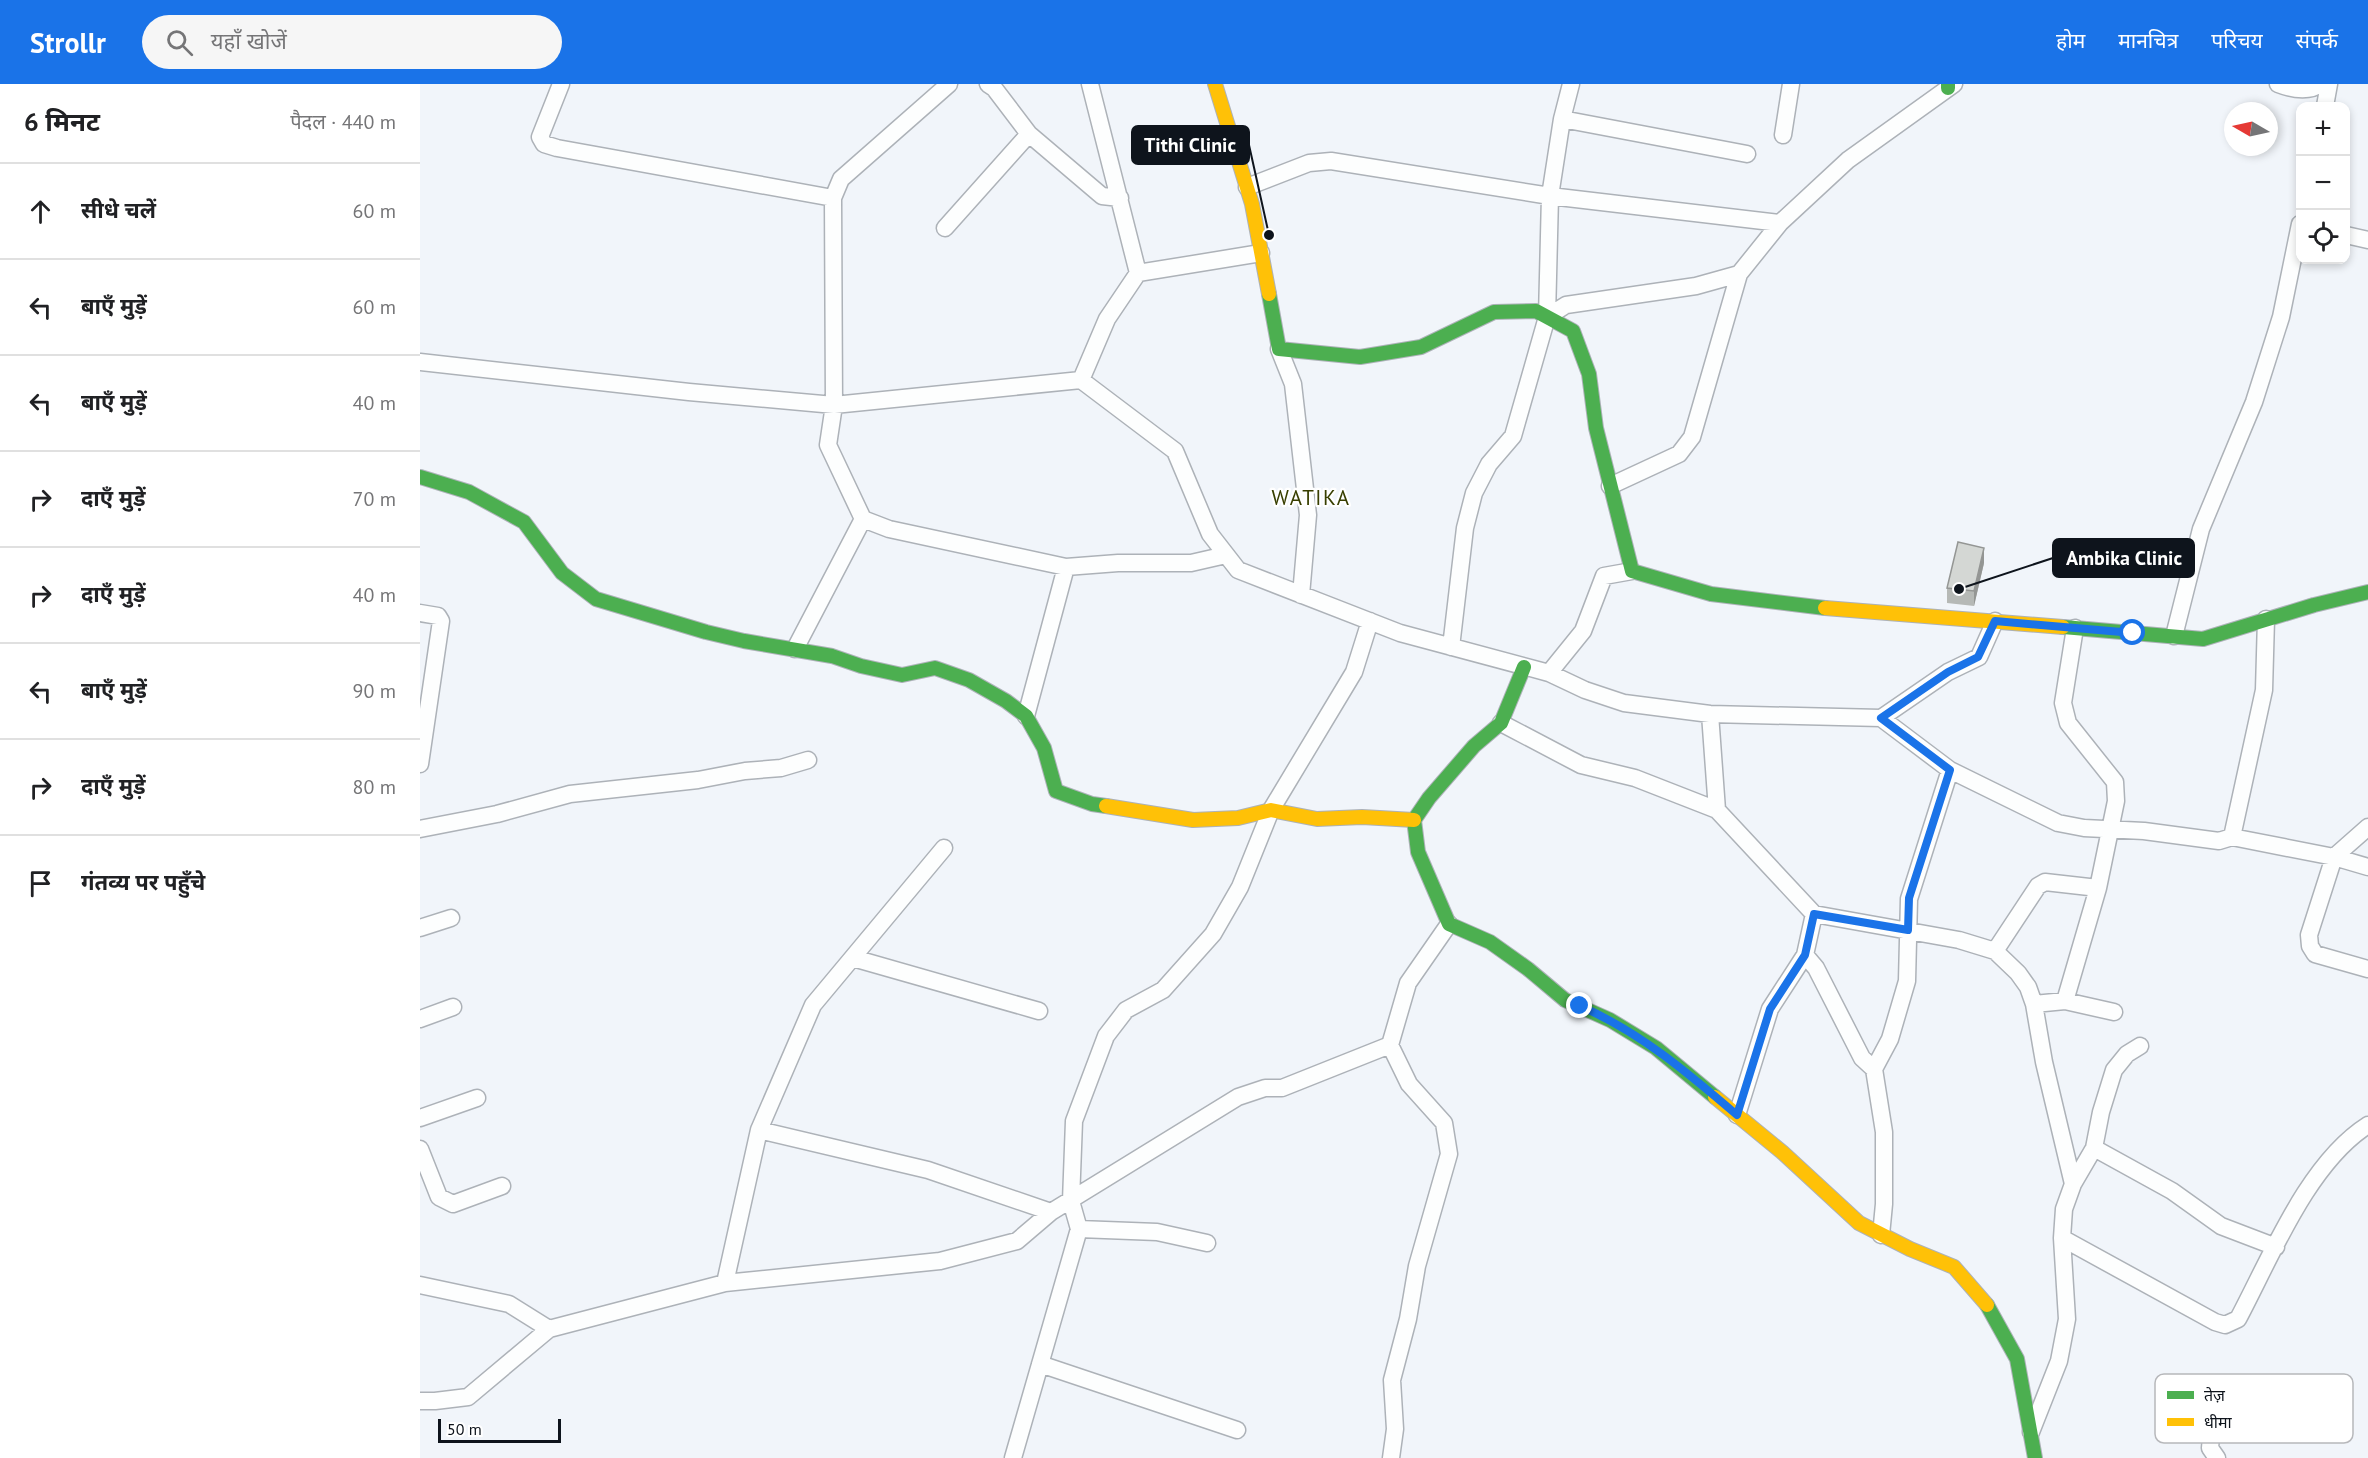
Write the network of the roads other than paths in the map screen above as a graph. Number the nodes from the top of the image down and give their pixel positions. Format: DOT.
graph roads {
  1 [pos="561,84"];
  2 [pos="949,84"];
  3 [pos="1090,84"];
  4 [pos="1215,84"];
  5 [pos="1570,84"];
  6 [pos="1791,84"];
  7 [pos="2278,84"];
  8 [pos="2320,84"];
  9 [pos="2330,84"];
  10 [pos="993,85"];
  11 [pos="1950,85"];
  12 [pos="2326,102"];
  13 [pos="1562,119"];
  14 [pos="1029,134"];
  15 [pos="1783,135"];
  16 [pos="1747,154"];
  17 [pos="1247,188"];
  18 [pos="1550,196"];
  19 [pos="833,198"];
  20 [pos="1120,198"];
  21 [pos="1780,222"];
  22 [pos="945,228"];
  23 [pos="2350,236"];
  24 [pos="2368,240"];
  25 [pos="2296,248"];
  26 [pos="1261,253"];
  27 [pos="1138,273"];
  28 [pos="1739,274"];
  29 [pos="1547,317"];
  30 [pos="1279,349"];
  31 [pos="420,362"];
  32 [pos="1081,380"];
  33 [pos="834,405"];
  34 [pos="420,477"];
  35 [pos="1610,486"];
  36 [pos="863,519"];
  37 [pos="1226,555"];
  38 [pos="1066,567"];
  39 [pos="1632,571"];
  40 [pos="2368,592"];
  41 [pos="1301,595"];
  42 [pos="420,613"];
  43 [pos="2266,620"];
  44 [pos="1370,621"];
  45 [pos="1995,621"];
  46 [pos="2075,628"];
  47 [pos="2175,636"];
  48 [pos="1451,647"];
  49 [pos="795,649"];
  50 [pos="1524,667"];
  51 [pos="1549,673"];
  52 [pos="426,688"];
  53 [pos="1710,714"];
  54 [pos="1026,716"];
  55 [pos="1881,718"];
  56 [pos="1501,723"];
  57 [pos="808,760"];
  58 [pos="420,764"];
  59 [pos="1950,770"];
  60 [pos="1270,810"];
  61 [pos="1717,810"];
  62 [pos="1414,820"];
  63 [pos="2368,827"];
  64 [pos="2112,828"];
  65 [pos="420,830"];
  66 [pos="2232,837"];
  67 [pos="944,848"];
  68 [pos="2334,858"];
  69 [pos="2368,867"];
  70 [pos="2098,888"];
  71 [pos="1814,914"];
  72 [pos="451,918"];
  73 [pos="1449,924"];
  74 [pos="420,928"];
  75 [pos="1908,930"];
  76 [pos="1995,951"];
  77 [pos="1805,955"];
  78 [pos="853,958"];
  79 [pos="2368,969"];
  80 [pos="2065,1001"];
  81 [pos="2034,1004"];
  82 [pos="453,1007"];
  83 [pos="1039,1011"];
  84 [pos="2114,1012"];
  85 [pos="420,1019"];
  86 [pos="1390,1046"];
  87 [pos="2140,1047"];
  88 [pos="1874,1069"];
  89 [pos="477,1098"];
  90 [pos="1737,1115"];
  91 [pos="420,1118"];
  92 [pos="2368,1125"];
  93 [pos="759,1130"];
  94 [pos="2094,1148"];
  95 [pos="420,1149"];
  96 [pos="2073,1184"];
  97 [pos="501,1186"];
  98 [pos="1071,1202"];
  99 [pos="1051,1212"];
  100 [pos="1079,1229"];
  101 [pos="1881,1235"];
  102 [pos="2062,1238"];
  103 [pos="1207,1243"];
  104 [pos="2276,1247"];
  105 [pos="725,1283"];
  106 [pos="420,1285"];
  107 [pos="549,1329"];
  108 [pos="1040,1364"];
  109 [pos="420,1401"];
  110 [pos="1237,1430"];
  111 [pos="2031,1434"];
  112 [pos="1013,1458"];
  113 [pos="1391,1458"];
  114 [pos="2035,1458"];
  1 -- 19 [label="street"];
  2 -- 19 [label="street"];
  3 -- 20 [label="street"];
  4 -- 17 [label="street"];
  5 -- 13 [label="street"];
  6 -- 15 [label="street"];
  7 -- 8 [label="street"];
  9 -- 12 [label="street"];
  10 -- 14 [label="street"];
  11 -- 21 [label="street"];
  13 -- 16 [label="street"];
  13 -- 18 [label="street"];
  14 -- 20 [label="street"];
  14 -- 22 [label="street"];
  17 -- 18 [label="street"];
  17 -- 26 [label="street"];
  18 -- 21 [label="street"];
  18 -- 29 [label="street"];
  19 -- 33 [label="street"];
  20 -- 27 [label="street"];
  21 -- 28 [label="street"];
  23 -- 24 [label="street"];
  25 -- 47 [label="street"];
  26 -- 27 [label="street"];
  26 -- 30 [label="street"];
  27 -- 32 [label="street"];
  28 -- 29 [label="street"];
  28 -- 35 [label="street"];
  29 -- 30 [label="street"];
  29 -- 35 [label="street"];
  29 -- 48 [label="street"];
  30 -- 41 [label="street"];
  31 -- 33 [label="street"];
  32 -- 33 [label="street"];
  32 -- 37 [label="street"];
  33 -- 36 [label="street"];
  34 -- 49 [label="street"];
  35 -- 39 [label="street"];
  36 -- 38 [label="street"];
  36 -- 49 [label="street"];
  37 -- 38 [label="street"];
  37 -- 41 [label="street"];
  38 -- 54 [label="street"];
  39 -- 45 [label="street"];
  39 -- 51 [label="street"];
  40 -- 43 [label="street"];
  41 -- 44 [label="street"];
  42 -- 52 [label="street"];
  43 -- 47 [label="street"];
  43 -- 66 [label="street"];
  44 -- 48 [label="street"];
  44 -- 60 [label="street"];
  45 -- 46 [label="street"];
  45 -- 55 [label="street"];
  46 -- 47 [label="street"];
  46 -- 64 [label="street"];
  48 -- 50 [label="street"];
  49 -- 54 [label="street"];
  50 -- 51 [label="street"];
  50 -- 56 [label="street"];
  51 -- 53 [label="street"];
  52 -- 58 [label="street"];
  53 -- 55 [label="street"];
  53 -- 61 [label="street"];
  54 -- 60 [label="street"];
  55 -- 59 [label="street"];
  56 -- 61 [label="street"];
  56 -- 62 [label="street"];
  57 -- 65 [label="street"];
  59 -- 64 [label="street"];
  59 -- 75 [label="street"];
  60 -- 62 [label="street"];
  60 -- 98 [label="street"];
  61 -- 71 [label="street"];
  62 -- 73 [label="street"];
  63 -- 68 [label="street"];
  64 -- 66 [label="street"];
  64 -- 70 [label="street"];
  66 -- 68 [label="street"];
  67 -- 78 [label="street"];
  68 -- 69 [label="street"];
  68 -- 79 [label="street"];
  70 -- 76 [label="street"];
  70 -- 80 [label="street"];
  71 -- 75 [label="street"];
  71 -- 77 [label="street"];
  72 -- 74 [label="street"];
  73 -- 86 [label="street"];
  73 -- 90 [label="street"];
  75 -- 76 [label="street"];
  75 -- 88 [label="street"];
  76 -- 81 [label="street"];
  77 -- 88 [label="street"];
  77 -- 90 [label="street"];
  78 -- 83 [label="street"];
  78 -- 93 [label="street"];
  80 -- 81 [label="street"];
  80 -- 84 [label="street"];
  81 -- 96 [label="street"];
  82 -- 85 [label="street"];
  86 -- 98 [label="street"];
  86 -- 113 [label="street"];
  87 -- 94 [label="street"];
  88 -- 101 [label="street"];
  89 -- 91 [label="street"];
  90 -- 101 [label="street"];
  92 -- 104 [label="street"];
  93 -- 99 [label="street"];
  93 -- 105 [label="street"];
  94 -- 96 [label="street"];
  94 -- 104 [label="street"];
  95 -- 97 [label="street"];
  96 -- 102 [label="street"];
  98 -- 99 [label="street"];
  98 -- 100 [label="street"];
  99 -- 105 [label="street"];
  100 -- 103 [label="street"];
  100 -- 108 [label="street"];
  101 -- 111 [label="street"];
  102 -- 104 [label="street"];
  102 -- 111 [label="street"];
  105 -- 107 [label="street"];
  106 -- 107 [label="street"];
  107 -- 109 [label="street"];
  108 -- 110 [label="street"];
  108 -- 112 [label="street"];
  111 -- 114 [label="street"];
}
